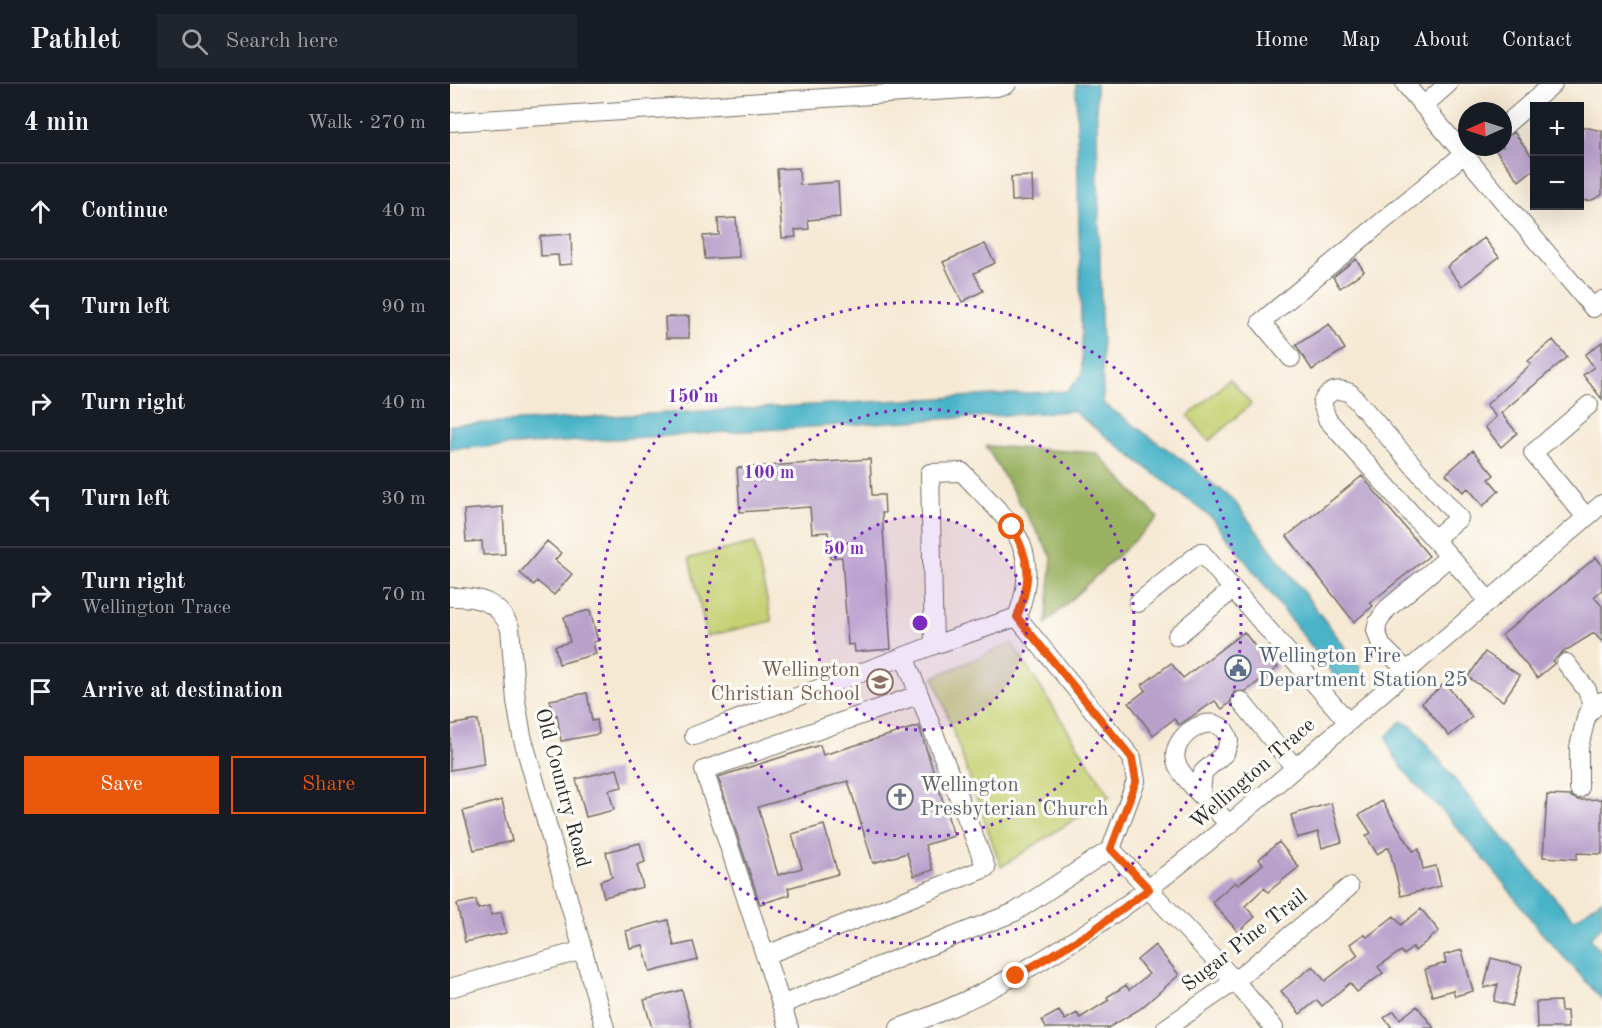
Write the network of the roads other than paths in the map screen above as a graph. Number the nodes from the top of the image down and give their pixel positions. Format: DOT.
graph roads {
  1 [pos="1007,84"];
  2 [pos="1405,84"];
  3 [pos="1448,84"];
  4 [pos="1553,84"];
  5 [pos="1424,106"];
  6 [pos="1512,119"];
  7 [pos="450,122"];
  8 [pos="1458,141"];
  9 [pos="1466,156"];
  10 [pos="1472,156"];
  11 [pos="1602,300"];
  12 [pos="1292,358"];
  13 [pos="1589,405"];
  14 [pos="1602,505"];
  15 [pos="1586,518"];
  16 [pos="1434,539"];
  17 [pos="1449,557"];
  18 [pos="1233,589"];
  19 [pos="450,597"];
  20 [pos="1489,601"];
  21 [pos="1138,603"];
  22 [pos="1017,617"];
  23 [pos="1177,636"];
  24 [pos="934,645"];
  25 [pos="905,658"];
  26 [pos="1566,663"];
  27 [pos="1407,671"];
  28 [pos="918,695"];
  29 [pos="1241,701"];
  30 [pos="1594,708"];
  31 [pos="1348,722"];
  32 [pos="694,736"];
  33 [pos="1295,768"];
  34 [pos="1579,789"];
  35 [pos="1201,793"];
  36 [pos="1230,825"];
  37 [pos="1111,849"];
  38 [pos="1349,887"];
  39 [pos="1149,889"];
  40 [pos="583,950"];
  41 [pos="766,955"];
  42 [pos="1235,981"];
  43 [pos="450,988"];
  44 [pos="783,1004"];
  45 [pos="605,1028"];
  46 [pos="789,1028"];
  47 [pos="899,1028"];
  48 [pos="1166,1028"];
  49 [pos="1274,1028"];
  1 -- 7 [label="street"];
  2 -- 5 [label="street"];
  3 -- 5 [label="street"];
  4 -- 6 [label="street"];
  5 -- 8 [label="street"];
  9 -- 12 [label="street"];
  10 -- 11 [label="street"];
  13 -- 15 [label="street"];
  14 -- 15 [label="street, Wellington Trace"];
  15 -- 20 [label="street, Wellington Trace"];
  16 -- 16 [label="street"];
  16 -- 17 [label="street"];
  17 -- 20 [label="street"];
  17 -- 27 [label="street"];
  18 -- 21 [label="street"];
  18 -- 23 [label="street"];
  18 -- 31 [label="street"];
  19 -- 40 [label="street, Old Country Road"];
  20 -- 27 [label="street, Wellington Trace"];
  22 -- 24 [label="street"];
  22 -- 24 [label="street"];
  22 -- 37 [label="street"];
  24 -- 25 [label="street"];
  25 -- 28 [label="street"];
  25 -- 32 [label="street"];
  26 -- 30 [label="street"];
  27 -- 31 [label="street, Wellington Trace"];
  28 -- 41 [label="street"];
  28 -- 41 [label="street"];
  29 -- 33 [label="street"];
  30 -- 34 [label="street"];
  31 -- 33 [label="street, Wellington Trace"];
  33 -- 36 [label="street, Wellington Trace"];
  35 -- 36 [label="street"];
  36 -- 39 [label="street, Wellington Trace"];
  37 -- 39 [label="street"];
  37 -- 44 [label="street"];
  38 -- 42 [label="street, Sugar Pine Trail"];
  39 -- 42 [label="street"];
  39 -- 47 [label="street, Wellington Trace"];
  40 -- 43 [label="street"];
  40 -- 45 [label="street, Old Country Road"];
  41 -- 44 [label="street"];
  42 -- 48 [label="street, Sugar Pine Trail"];
  42 -- 49 [label="street"];
  44 -- 46 [label="street"];
}
